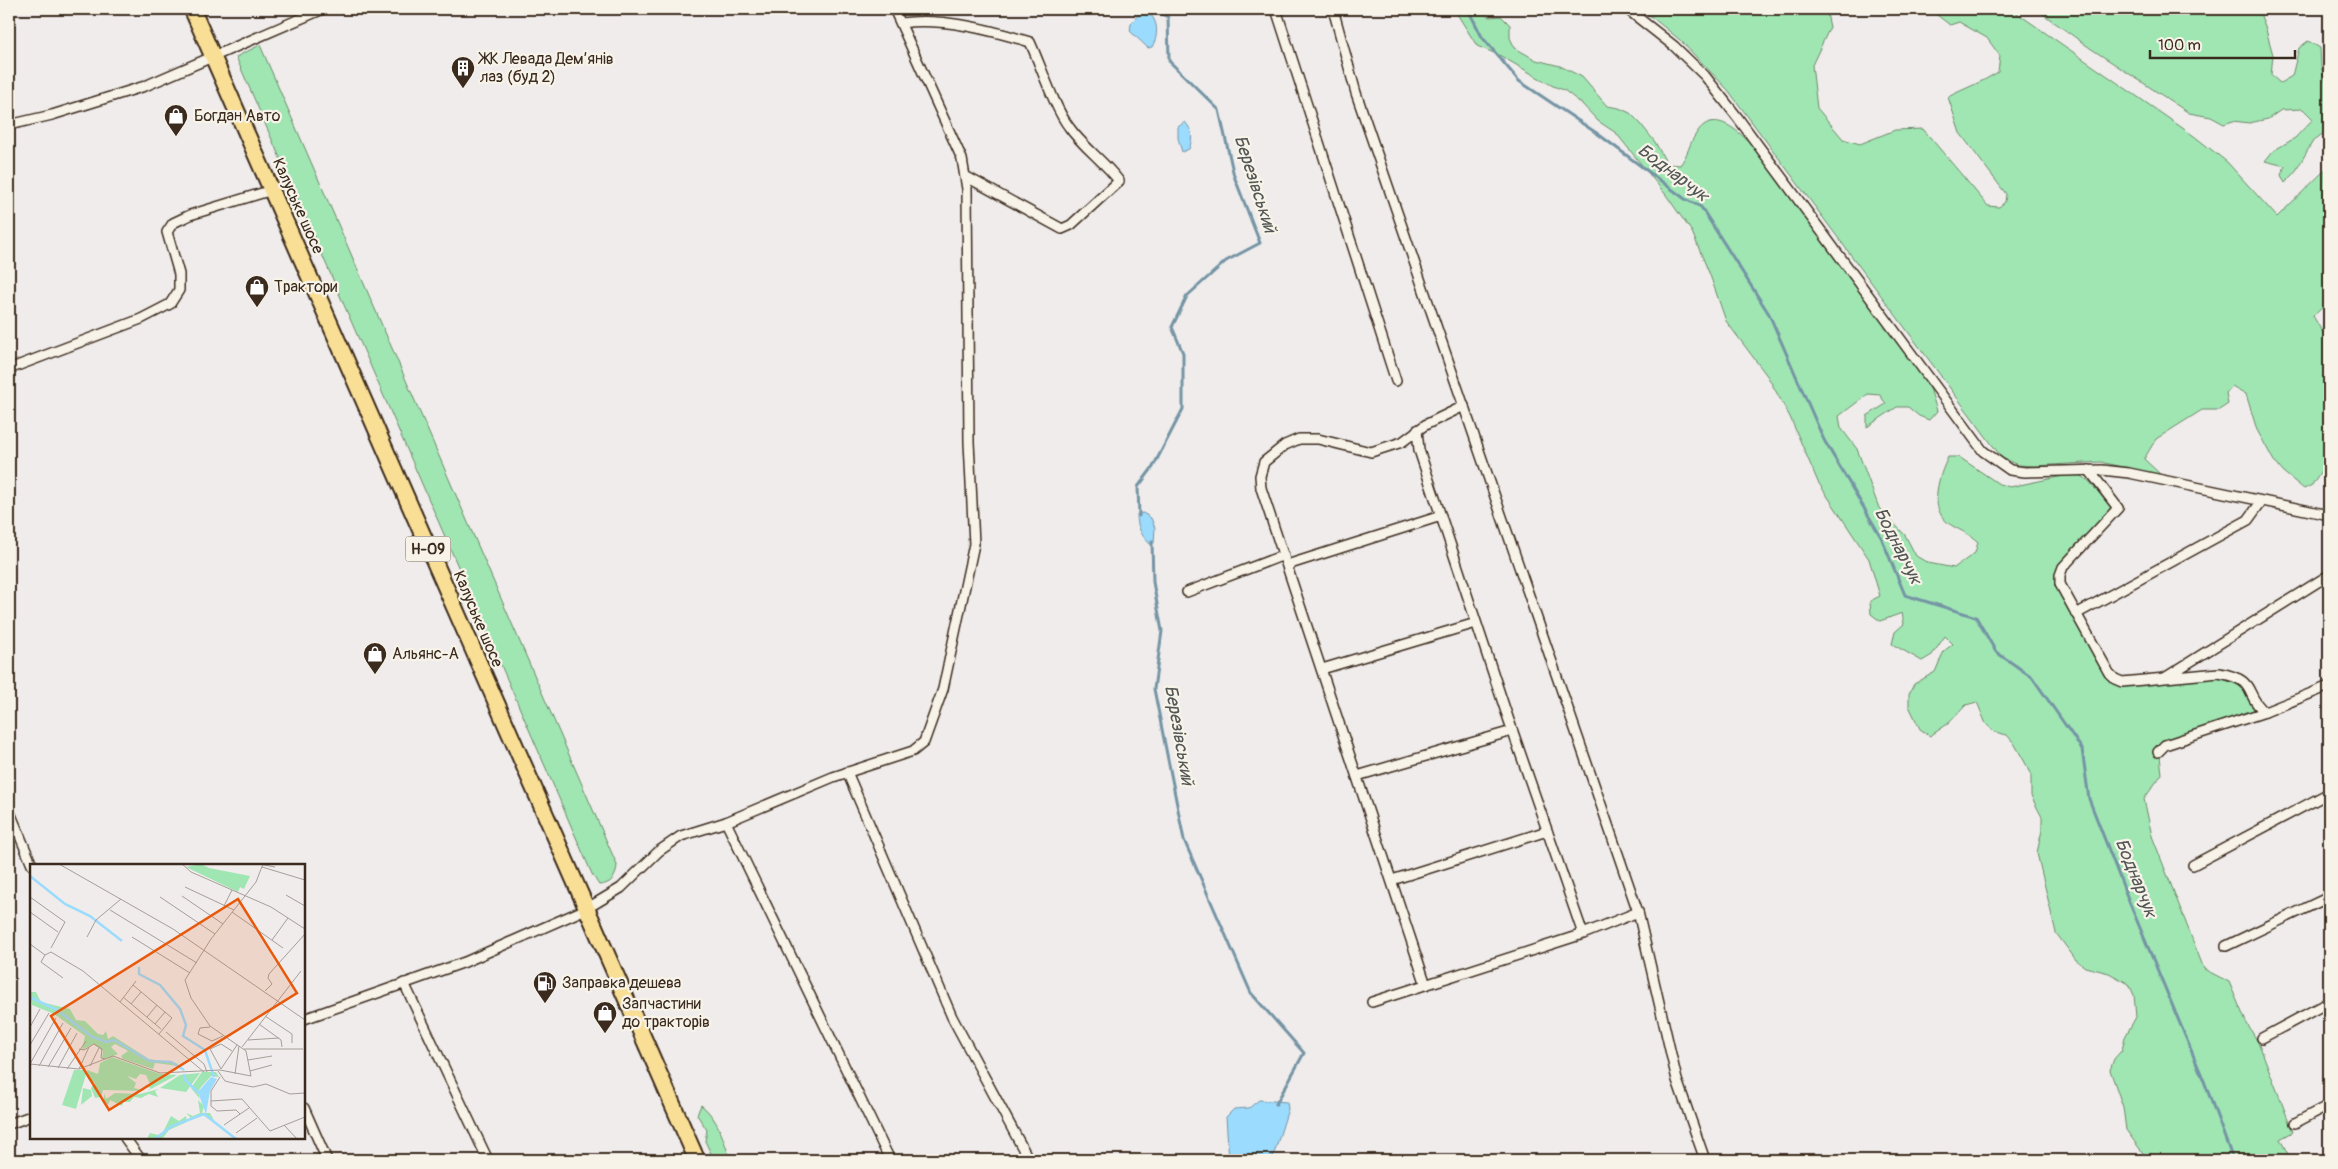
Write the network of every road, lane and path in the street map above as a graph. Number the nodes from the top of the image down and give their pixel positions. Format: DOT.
graph roads {
  1 [pos="192,9"];
  2 [pos="323,9"];
  3 [pos="894,9"];
  4 [pos="1276,9"];
  5 [pos="1333,9"];
  6 [pos="1627,9"];
  7 [pos="901,24"];
  8 [pos="211,56"];
  9 [pos="9,125"];
  10 [pos="965,176"];
  11 [pos="272,190"];
  12 [pos="9,368"];
  13 [pos="1396,381"];
  14 [pos="1464,406"];
  15 [pos="1417,430"];
  16 [pos="2089,470"];
  17 [pos="2261,502"];
  18 [pos="2329,515"];
  19 [pos="1441,516"];
  20 [pos="1284,555"];
  21 [pos="1287,565"];
  22 [pos="2329,574"];
  23 [pos="1187,592"];
  24 [pos="2076,614"];
  25 [pos="1476,623"];
  26 [pos="1322,669"];
  27 [pos="2166,677"];
  28 [pos="2329,686"];
  29 [pos="2265,712"];
  30 [pos="1512,731"];
  31 [pos="2158,752"];
  32 [pos="847,772"];
  33 [pos="1358,776"];
  34 [pos="2329,793"];
  35 [pos="9,810"];
  36 [pos="726,822"];
  37 [pos="1547,832"];
  38 [pos="32,864"];
  39 [pos="2193,865"];
  40 [pos="1392,880"];
  41 [pos="2329,897"];
  42 [pos="586,909"];
  43 [pos="1638,912"];
  44 [pos="1583,934"];
  45 [pos="2226,946"];
  46 [pos="404,983"];
  47 [pos="1426,984"];
  48 [pos="1372,1002"];
  49 [pos="2329,1002"];
  50 [pos="305,1019"];
  51 [pos="2262,1038"];
  52 [pos="2329,1105"];
  53 [pos="305,1110"];
  54 [pos="30,1116"];
  55 [pos="2294,1123"];
  56 [pos="9,1124"];
  57 [pos="126,1139"];
  58 [pos="141,1160"];
  59 [pos="327,1160"];
  60 [pos="488,1160"];
  61 [pos="697,1160"];
  62 [pos="890,1160"];
  63 [pos="1029,1160"];
  64 [pos="1705,1160"];
  1 -- 8 [label="main road, Калуське шосе / Н-09"];
  2 -- 8 [label="street"];
  3 -- 7 [label="street"];
  4 -- 13 [label="street"];
  5 -- 14 [label="street"];
  6 -- 16 [label="street"];
  7 -- 10 [label="street"];
  7 -- 10 [label="street"];
  8 -- 9 [label="street"];
  8 -- 11 [label="main road, Калуське шосе / Н-09"];
  10 -- 32 [label="street"];
  11 -- 12 [label="street"];
  11 -- 42 [label="main road, Калуське шосе / Н-09"];
  14 -- 15 [label="street"];
  14 -- 43 [label="street"];
  15 -- 19 [label="street"];
  15 -- 20 [label="street"];
  16 -- 17 [label="street"];
  16 -- 24 [label="street"];
  17 -- 18 [label="street"];
  17 -- 24 [label="street"];
  19 -- 21 [label="street"];
  19 -- 25 [label="street"];
  20 -- 21 [label="street"];
  20 -- 23 [label="street"];
  21 -- 26 [label="street"];
  22 -- 27 [label="street"];
  24 -- 27 [label="street"];
  25 -- 26 [label="street"];
  25 -- 30 [label="street"];
  26 -- 33 [label="street"];
  27 -- 29 [label="street"];
  28 -- 29 [label="street"];
  29 -- 31 [label="street"];
  30 -- 33 [label="street"];
  30 -- 37 [label="street"];
  32 -- 36 [label="street"];
  32 -- 63 [label="street"];
  33 -- 40 [label="street"];
  34 -- 39 [label="street"];
  35 -- 38 [label="street"];
  36 -- 42 [label="street"];
  36 -- 62 [label="street"];
  37 -- 40 [label="street"];
  37 -- 44 [label="street"];
  40 -- 47 [label="street"];
  41 -- 45 [label="street"];
  42 -- 46 [label="street"];
  42 -- 61 [label="main road, Калуське шосе / Н-09"];
  43 -- 44 [label="street"];
  43 -- 64 [label="street"];
  44 -- 47 [label="street"];
  46 -- 50 [label="street"];
  46 -- 60 [label="street"];
  47 -- 48 [label="street"];
  49 -- 51 [label="street"];
  52 -- 55 [label="street"];
  53 -- 59 [label="street"];
  54 -- 56 [label="street"];
  57 -- 58 [label="street"];
}
